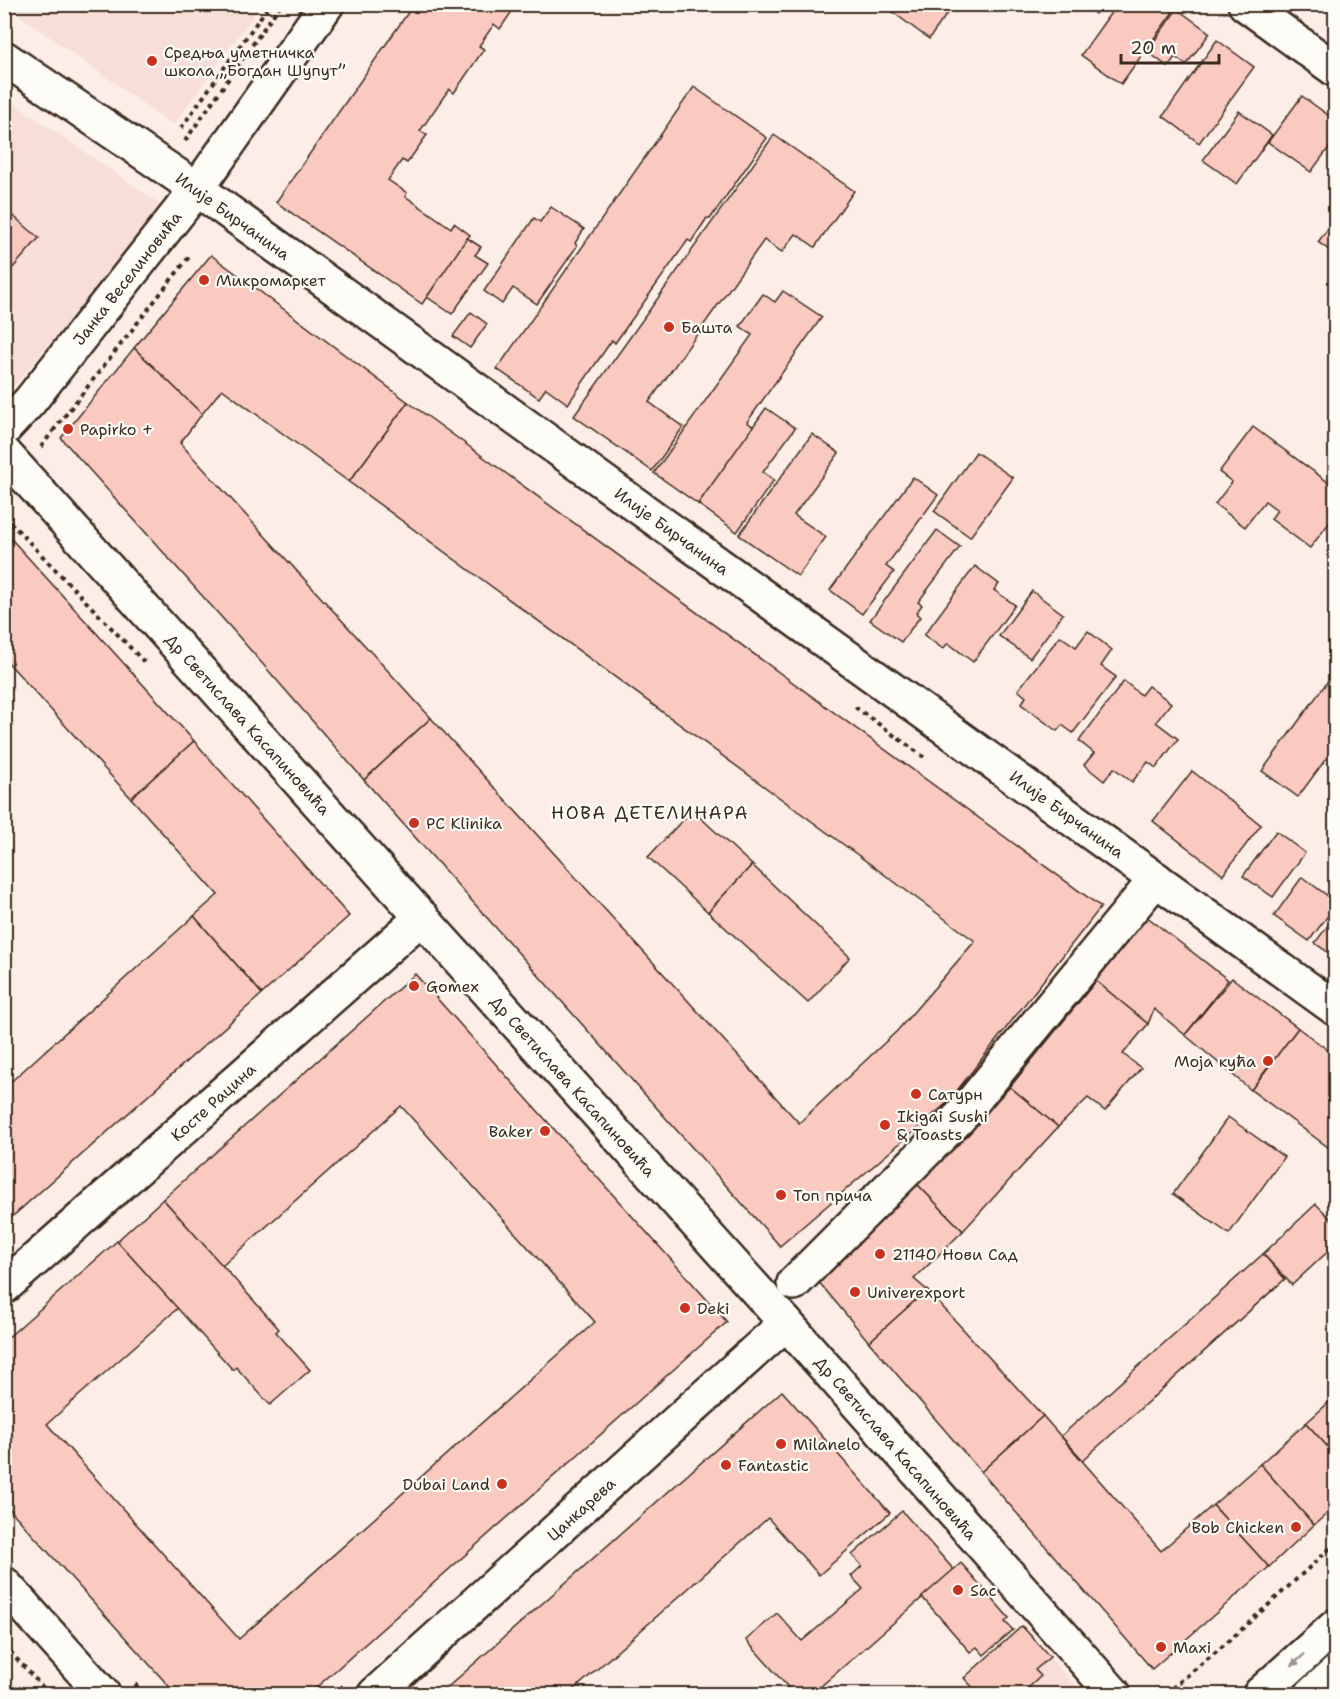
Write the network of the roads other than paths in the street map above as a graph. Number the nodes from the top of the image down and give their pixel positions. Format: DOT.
graph roads {
  1 [pos="327,4"];
  2 [pos="1245,4"];
  3 [pos="4,58"];
  4 [pos="1335,70"];
  5 [pos="197,189"];
  6 [pos="4,429"];
  7 [pos="4,453"];
  8 [pos="1156,879"];
  9 [pos="422,917"];
  10 [pos="1335,1009"];
  11 [pos="794,1283"];
  12 [pos="4,1287"];
  13 [pos="786,1323"];
  14 [pos="4,1584"];
  15 [pos="1335,1626"];
  16 [pos="1335,1673"];
  17 [pos="103,1695"];
  18 [pos="375,1695"];
  19 [pos="1113,1695"];
  20 [pos="1260,1695"];
  21 [pos="1312,1695"];
  1 -- 5 [label="street, Јанка Веселиновића"];
  2 -- 4 [label="street"];
  3 -- 5 [label="street, Илије Бирчанина"];
  5 -- 6 [label="street, Јанка Веселиновића"];
  5 -- 8 [label="street, Илије Бирчанина"];
  7 -- 9 [label="street, Др Светислава Касапиновића"];
  8 -- 10 [label="street, Илије Бирчанина"];
  8 -- 11 [label="street"];
  9 -- 12 [label="street, Косте Рацина"];
  9 -- 13 [label="street, Др Светислава Касапиновића"];
  13 -- 18 [label="street, Цанкарева"];
  13 -- 19 [label="street, Др Светислава Касапиновића"];
  14 -- 17 [label="street"];
  15 -- 20 [label="street, one-way"];
  16 -- 21 [label="street"];
}
